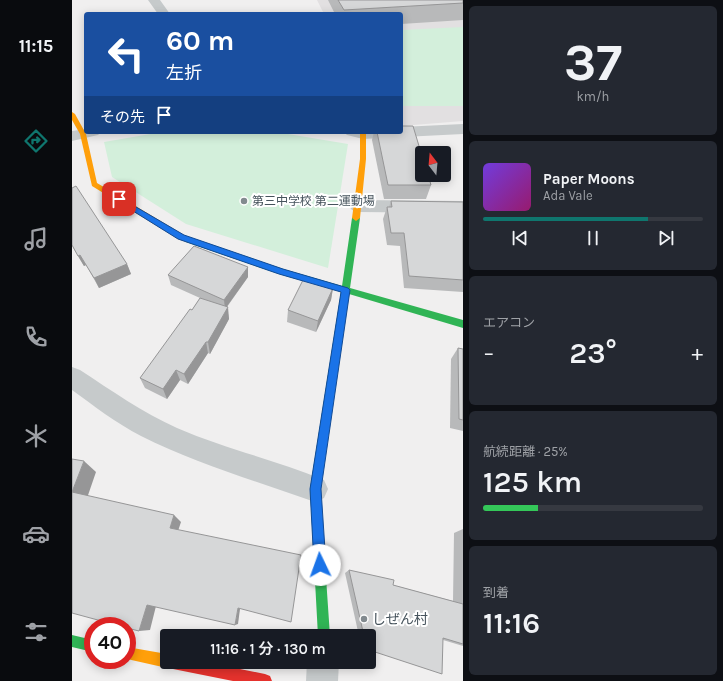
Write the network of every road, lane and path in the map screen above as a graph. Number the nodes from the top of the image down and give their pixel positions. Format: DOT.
graph roads {
  1 [pos="154,0"];
  2 [pos="163,12"];
  3 [pos="72,114"];
  4 [pos="463,129"];
  5 [pos="403,132"];
  6 [pos="83,134"];
  7 [pos="358,134"];
  8 [pos="358,206"];
  9 [pos="463,207"];
  10 [pos="345,290"];
  11 [pos="463,324"];
  12 [pos="72,377"];
  13 [pos="315,489"];
  14 [pos="324,629"];
  15 [pos="72,641"];
  16 [pos="84,644"];
  17 [pos="136,655"];
  18 [pos="160,660"];
  19 [pos="207,669"];
  20 [pos="323,669"];
  21 [pos="265,681"];
  22 [pos="322,681"];
  1 -- 2 [label="street"];
  3 -- 6 [label="street"];
  4 -- 5 [label="street"];
  6 -- 10 [label="street"];
  7 -- 8 [label="street"];
  8 -- 9 [label="street"];
  8 -- 10 [label="street"];
  10 -- 11 [label="street"];
  10 -- 13 [label="street"];
  12 -- 13 [label="street"];
  13 -- 14 [label="street"];
  15 -- 16 [label="street"];
  17 -- 18 [label="street"];
  19 -- 21 [label="street"];
  20 -- 22 [label="street"];
}
